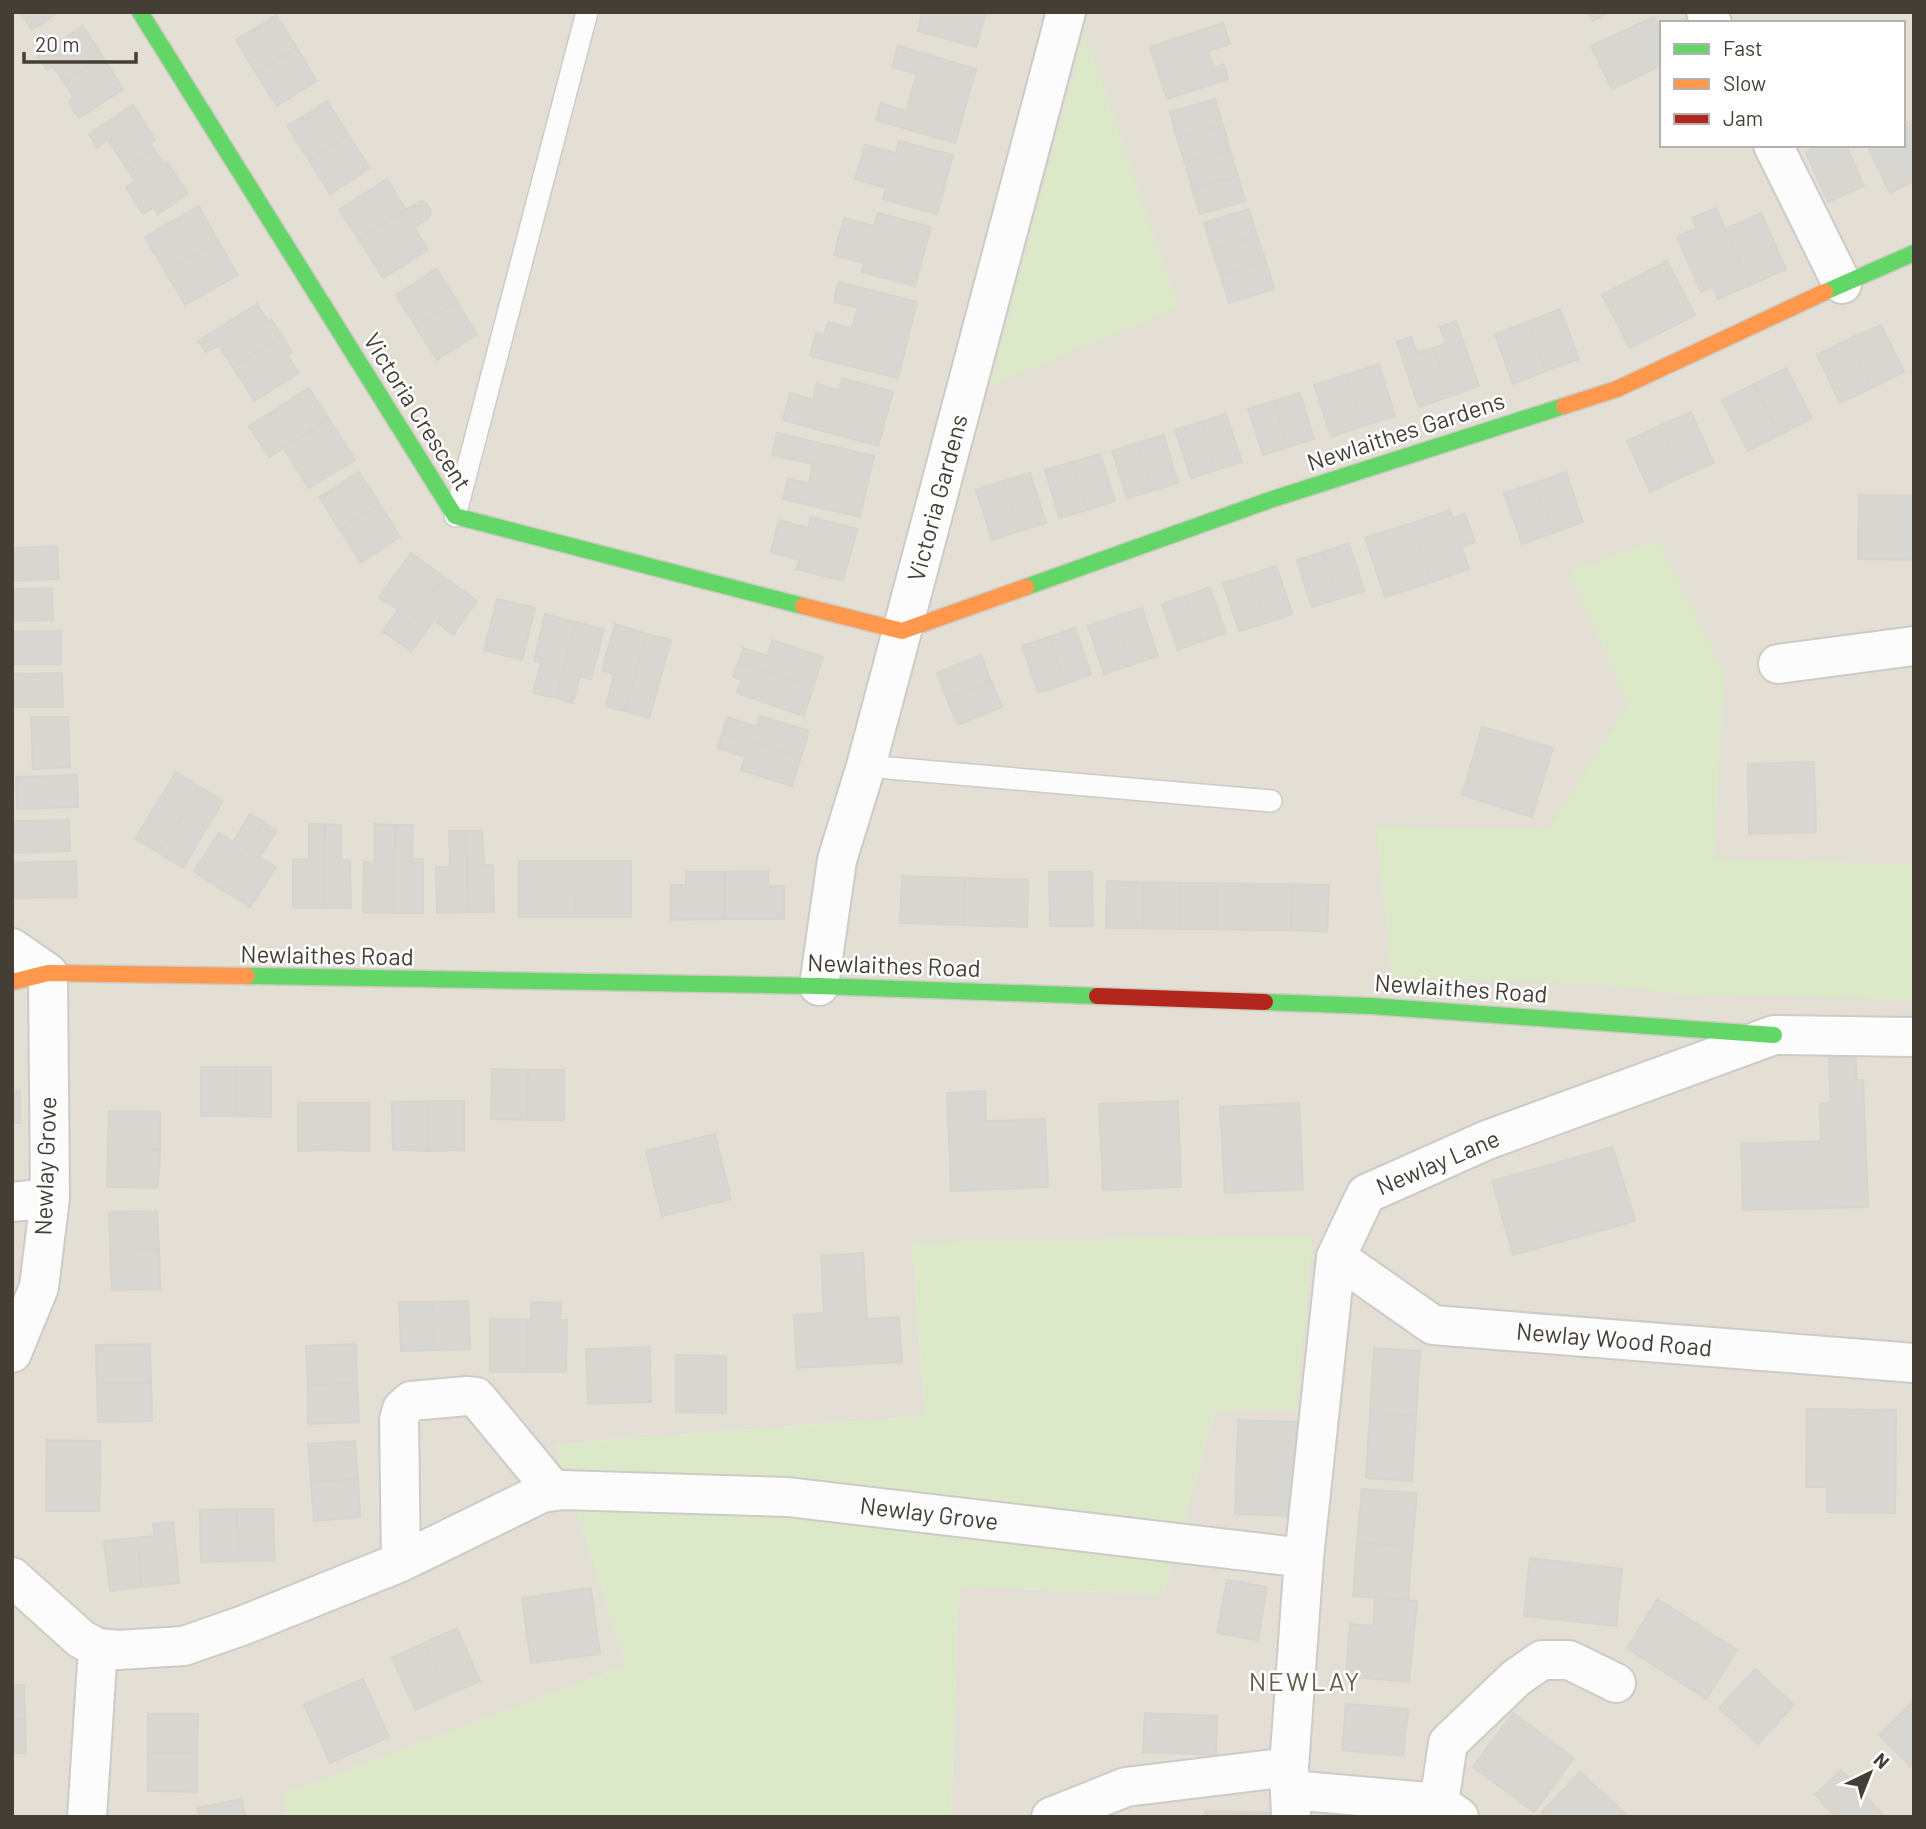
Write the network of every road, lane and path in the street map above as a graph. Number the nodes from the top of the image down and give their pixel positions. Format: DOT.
graph roads {
  1 [pos="140,12"];
  2 [pos="587,12"];
  3 [pos="1066,12"];
  4 [pos="1774,147"];
  5 [pos="1914,253"];
  6 [pos="1842,284"];
  7 [pos="455,516"];
  8 [pos="902,631"];
  9 [pos="1914,646"];
  10 [pos="1778,664"];
  11 [pos="866,766"];
  12 [pos="1271,801"];
  13 [pos="12,948"];
  14 [pos="30,978"];
  15 [pos="819,986"];
  16 [pos="1774,1035"];
  17 [pos="1914,1037"];
  18 [pos="50,1198"];
  19 [pos="12,1202"];
  20 [pos="1336,1257"];
  21 [pos="12,1353"];
  22 [pos="1914,1363"];
  23 [pos="553,1490"];
  24 [pos="1304,1558"];
  25 [pos="401,1562"];
  26 [pos="12,1577"];
  27 [pos="98,1648"];
  28 [pos="1616,1683"];
  29 [pos="1290,1791"];
  30 [pos="1449,1810"];
  31 [pos="87,1817"];
  32 [pos="1051,1817"];
  1 -- 7 [label="street, Victoria Crescent"];
  2 -- 7 [label="lane"];
  3 -- 8 [label="street, Victoria Gardens"];
  4 -- 6 [label="street"];
  5 -- 6 [label="street, Newlaithes Gardens"];
  6 -- 8 [label="street, Newlaithes Gardens"];
  7 -- 8 [label="street, Victoria Crescent"];
  8 -- 11 [label="street, Victoria Gardens"];
  9 -- 10 [label="street"];
  11 -- 12 [label="lane"];
  11 -- 15 [label="street, Victoria Gardens"];
  13 -- 14 [label="street"];
  14 -- 15 [label="street, Newlaithes Road"];
  14 -- 18 [label="street, Newlay Grove"];
  15 -- 16 [label="street, Newlaithes Road"];
  16 -- 17 [label="street, Newlay Lane"];
  16 -- 20 [label="street, Newlay Lane"];
  18 -- 19 [label="street"];
  18 -- 21 [label="street, Newlay Grove"];
  20 -- 22 [label="street, Newlay Wood Road"];
  20 -- 24 [label="street, Newlay Lane"];
  23 -- 24 [label="street, Newlay Grove"];
  23 -- 25 [label="street, Newlay Grove"];
  23 -- 25 [label="street"];
  24 -- 29 [label="street, Newlay Lane"];
  25 -- 27 [label="street, Newlay Grove"];
  26 -- 27 [label="street"];
  27 -- 31 [label="street"];
  28 -- 30 [label="street"];
  29 -- 30 [label="street"];
  29 -- 32 [label="street"];
}
